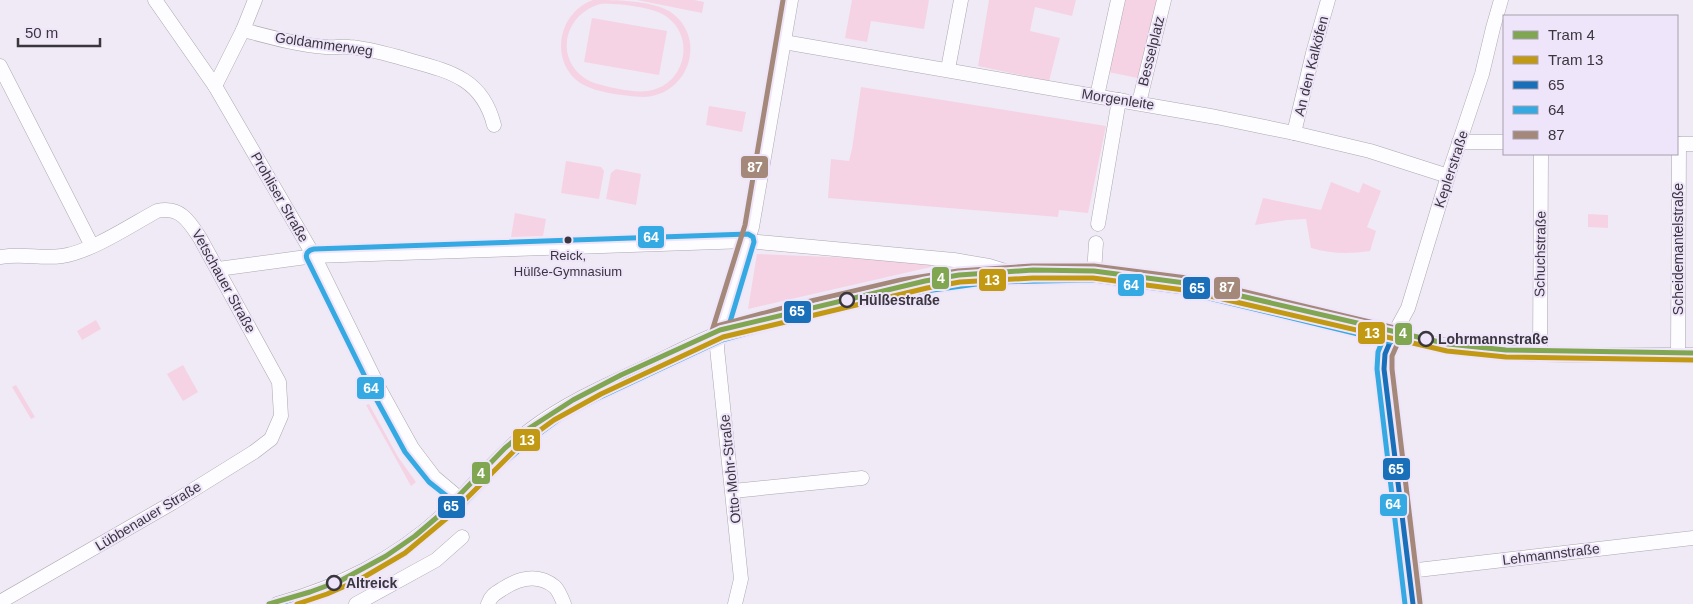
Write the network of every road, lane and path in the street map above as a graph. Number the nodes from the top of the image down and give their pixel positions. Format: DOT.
graph roads {
  1 [pos="155,0"];
  2 [pos="255,0"];
  3 [pos="791,0"];
  4 [pos="961,0"];
  5 [pos="1118,0"];
  6 [pos="1164,0"];
  7 [pos="1328,0"];
  8 [pos="1501,0"];
  9 [pos="243,30"];
  10 [pos="784,42"];
  11 [pos="0,66"];
  12 [pos="948,69"];
  13 [pos="215,86"];
  14 [pos="1097,96"];
  15 [pos="1119,100"];
  16 [pos="1139,102"];
  17 [pos="494,125"];
  18 [pos="1294,133"];
  19 [pos="1459,142"];
  20 [pos="1503,142"];
  21 [pos="1678,144"];
  22 [pos="1693,144"];
  23 [pos="1541,155"];
  24 [pos="1448,176"];
  25 [pos="1098,224"];
  26 [pos="748,241"];
  27 [pos="1096,243"];
  28 [pos="92,246"];
  29 [pos="314,256"];
  30 [pos="0,257"];
  31 [pos="954,260"];
  32 [pos="218,269"];
  33 [pos="1094,273"];
  34 [pos="1012,274"];
  35 [pos="959,278"];
  36 [pos="719,333"];
  37 [pos="1393,334"];
  38 [pos="1540,353"];
  39 [pos="1678,355"];
  40 [pos="1693,355"];
  41 [pos="281,416"];
  42 [pos="862,478"];
  43 [pos="733,491"];
  44 [pos="459,498"];
  45 [pos="462,537"];
  46 [pos="1693,538"];
  47 [pos="1409,571"];
  48 [pos="311,599"];
  49 [pos="0,602"];
  50 [pos="278,604"];
  51 [pos="356,604"];
  52 [pos="488,604"];
  53 [pos="564,604"];
  54 [pos="735,604"];
  55 [pos="1413,604"];
  1 -- 13 [label="street, Prohliser Straße"];
  2 -- 9 [label="street"];
  3 -- 10 [label="street, Otto-Mohr-Straße"];
  4 -- 12 [label="street"];
  5 -- 14 [label="street"];
  6 -- 16 [label="street, Besselplatz"];
  7 -- 18 [label="street, An den Kalköfen"];
  8 -- 19 [label="street, Keplerstraße"];
  9 -- 13 [label="street"];
  9 -- 17 [label="street, Goldammerweg"];
  10 -- 12 [label="street, Morgenleite"];
  10 -- 26 [label="street, Otto-Mohr-Straße"];
  11 -- 28 [label="street"];
  12 -- 14 [label="street, Morgenleite"];
  13 -- 29 [label="street, Prohliser Straße"];
  14 -- 15 [label="street, Morgenleite"];
  15 -- 16 [label="street, Morgenleite"];
  15 -- 25 [label="street"];
  16 -- 18 [label="street, Morgenleite"];
  18 -- 24 [label="street, Morgenleite"];
  19 -- 20 [label="street"];
  19 -- 24 [label="street, Keplerstraße"];
  21 -- 22 [label="street"];
  21 -- 39 [label="street, Scheidemantelstraße"];
  23 -- 38 [label="street, Schuchstraße"];
  24 -- 37 [label="street, Keplerstraße"];
  26 -- 29 [label="street"];
  26 -- 31 [label="street"];
  26 -- 36 [label="street, Otto-Mohr-Straße"];
  27 -- 33 [label="street"];
  28 -- 30 [label="street, Vetschauer Straße"];
  28 -- 32 [label="street, Vetschauer Straße"];
  29 -- 32 [label="street"];
  29 -- 44 [label="street, Prohliser Straße"];
  31 -- 34 [label="street"];
  31 -- 35 [label="street"];
  32 -- 41 [label="street, Vetschauer Straße"];
  33 -- 34 [label="street"];
  33 -- 37 [label="street"];
  34 -- 35 [label="street"];
  35 -- 36 [label="street"];
  36 -- 43 [label="street, Otto-Mohr-Straße"];
  36 -- 44 [label="street"];
  37 -- 38 [label="street"];
  37 -- 47 [label="street"];
  38 -- 39 [label="street"];
  39 -- 40 [label="street"];
  41 -- 49 [label="street, Lübbenauer Straße"];
  42 -- 43 [label="street"];
  43 -- 54 [label="street, Otto-Mohr-Straße"];
  44 -- 48 [label="street"];
  45 -- 51 [label="street"];
  46 -- 47 [label="street, Lehmannstraße"];
  47 -- 55 [label="street"];
  48 -- 50 [label="street"];
  52 -- 53 [label="street"];
}
